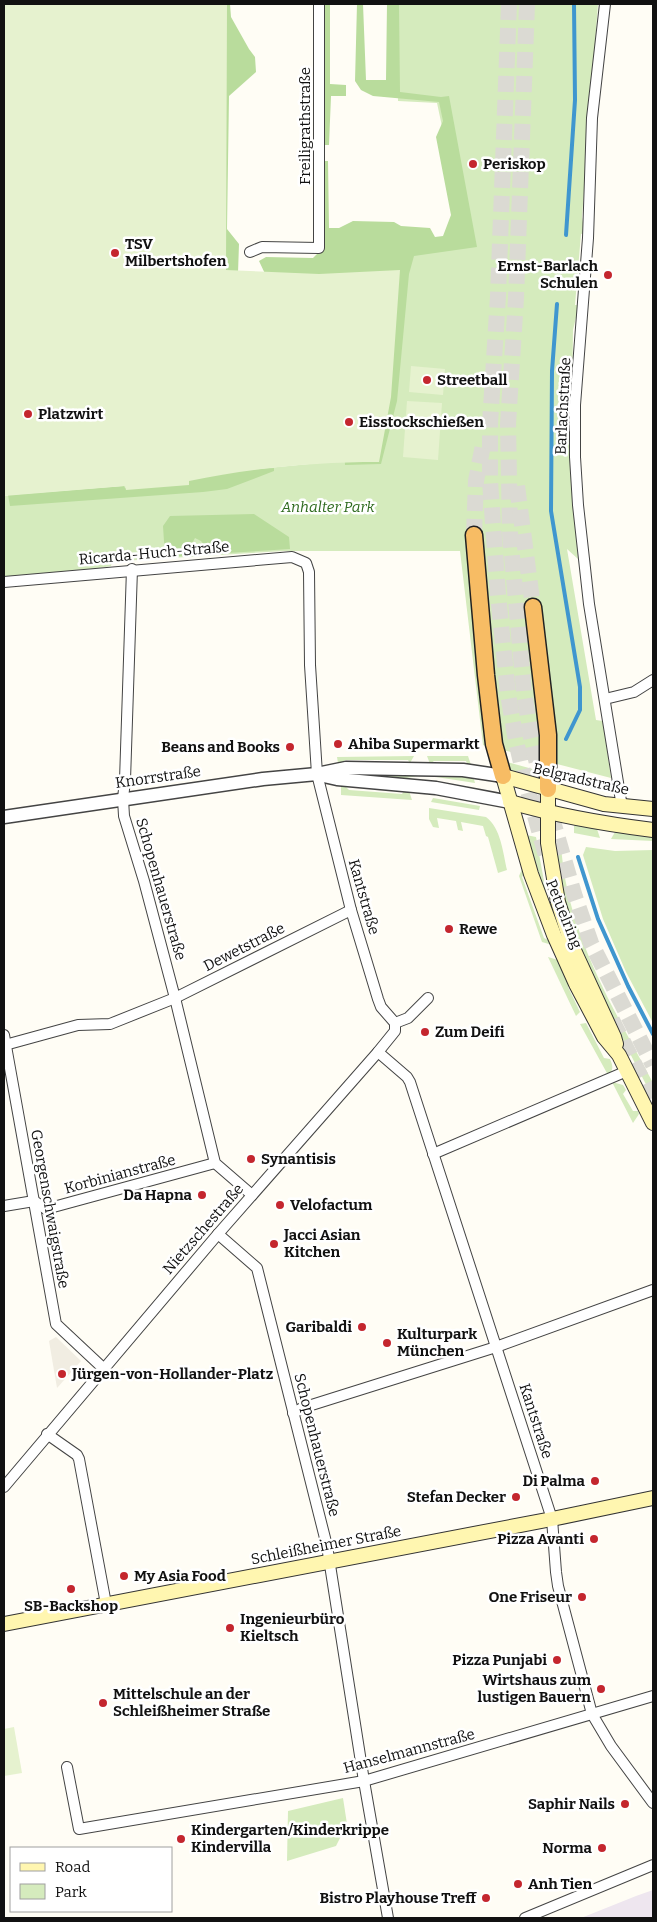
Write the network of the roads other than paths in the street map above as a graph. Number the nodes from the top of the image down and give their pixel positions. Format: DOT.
graph roads {
  1 [pos="319,4"];
  2 [pos="605,4"];
  3 [pos="250,252"];
  4 [pos="474,535"];
  5 [pos="306,563"];
  6 [pos="132,569"];
  7 [pos="4,582"];
  8 [pos="533,607"];
  9 [pos="653,680"];
  10 [pos="605,698"];
  11 [pos="317,774"];
  12 [pos="503,776"];
  13 [pos="548,789"];
  14 [pos="123,798"];
  15 [pos="510,802"];
  16 [pos="622,807"];
  17 [pos="653,809"];
  18 [pos="548,813"];
  19 [pos="4,817"];
  20 [pos="653,830"];
  21 [pos="351,910"];
  22 [pos="175,998"];
  23 [pos="428,998"];
  24 [pos="395,1023"];
  25 [pos="5,1040"];
  26 [pos="378,1052"];
  27 [pos="619,1055"];
  28 [pos="627,1071"];
  29 [pos="653,1124"];
  30 [pos="433,1154"];
  31 [pos="215,1163"];
  32 [pos="252,1195"];
  33 [pos="34,1201"];
  34 [pos="4,1206"];
  35 [pos="218,1234"];
  36 [pos="653,1290"];
  37 [pos="496,1347"];
  38 [pos="103,1368"];
  39 [pos="293,1413"];
  40 [pos="47,1434"];
  41 [pos="4,1487"];
  42 [pos="653,1498"];
  43 [pos="552,1519"];
  44 [pos="330,1561"];
  45 [pos="106,1604"];
  46 [pos="4,1624"];
  47 [pos="653,1696"];
  48 [pos="592,1714"];
  49 [pos="67,1767"];
  50 [pos="364,1781"];
  51 [pos="653,1803"];
  52 [pos="653,1866"];
  53 [pos="388,1918"];
  54 [pos="525,1918"];
  1 -- 3 [label="street, Freiligrathstraße"];
  2 -- 10 [label="street, Barlachstraße"];
  4 -- 12 [label="highway"];
  5 -- 6 [label="street, Ricarda-Huch-Straße"];
  5 -- 11 [label="street, Kantstraße"];
  6 -- 7 [label="street, Ricarda-Huch-Straße"];
  6 -- 14 [label="street, Schopenhauerstraße"];
  8 -- 13 [label="highway"];
  9 -- 10 [label="street"];
  10 -- 16 [label="street, Barlachstraße"];
  11 -- 12 [label="street, Knorrstraße"];
  11 -- 14 [label="street, Knorrstraße"];
  11 -- 15 [label="street, Knorrstraße"];
  11 -- 21 [label="street, Kantstraße"];
  12 -- 13 [label="main road, Belgradstraße"];
  12 -- 15 [label="main road, Petuelring"];
  13 -- 16 [label="main road, Belgradstraße"];
  13 -- 18 [label="main road, Petuelring"];
  14 -- 19 [label="street, Knorrstraße"];
  14 -- 22 [label="street, Schopenhauerstraße"];
  15 -- 18 [label="main road"];
  15 -- 27 [label="main road, Petuelring"];
  16 -- 17 [label="main road, Belgradstraße"];
  18 -- 20 [label="main road"];
  18 -- 27 [label="main road, Petuelring"];
  21 -- 22 [label="street, Dewetstraße"];
  21 -- 24 [label="street, Kantstraße"];
  22 -- 25 [label="street, Dewetstraße"];
  22 -- 31 [label="street, Schopenhauerstraße"];
  23 -- 24 [label="street"];
  24 -- 26 [label="street, Nietzschestraße"];
  25 -- 33 [label="street, Georgenschwaigstraße"];
  26 -- 30 [label="street, Kantstraße"];
  26 -- 32 [label="street, Nietzschestraße"];
  27 -- 28 [label="main road, Petuelring"];
  28 -- 29 [label="main road, Petuelring"];
  28 -- 30 [label="street"];
  30 -- 37 [label="street, Kantstraße"];
  31 -- 32 [label="street"];
  31 -- 33 [label="street, Korbinianstraße"];
  32 -- 35 [label="street, Nietzschestraße"];
  33 -- 34 [label="street, Korbinianstraße"];
  33 -- 38 [label="street, Georgenschwaigstraße"];
  35 -- 38 [label="street, Nietzschestraße"];
  35 -- 39 [label="street, Schopenhauerstraße"];
  36 -- 37 [label="street"];
  37 -- 39 [label="street"];
  37 -- 43 [label="street, Kantstraße"];
  38 -- 40 [label="street, Nietzschestraße"];
  39 -- 44 [label="street, Schopenhauerstraße"];
  40 -- 41 [label="street, Nietzschestraße"];
  40 -- 45 [label="street"];
  42 -- 43 [label="main road, Schleißheimer Straße"];
  43 -- 44 [label="main road, Schleißheimer Straße"];
  43 -- 48 [label="street, Kantstraße"];
  44 -- 45 [label="main road, Schleißheimer Straße"];
  44 -- 50 [label="street, Schopenhauerstraße"];
  45 -- 46 [label="main road, Schleißheimer Straße"];
  47 -- 48 [label="street, Hanselmannstraße"];
  48 -- 50 [label="street, Hanselmannstraße"];
  48 -- 51 [label="street, Kantstraße"];
  49 -- 50 [label="street, Hanselmannstraße"];
  50 -- 53 [label="street, Schopenhauerstraße"];
  52 -- 54 [label="street"];
}
